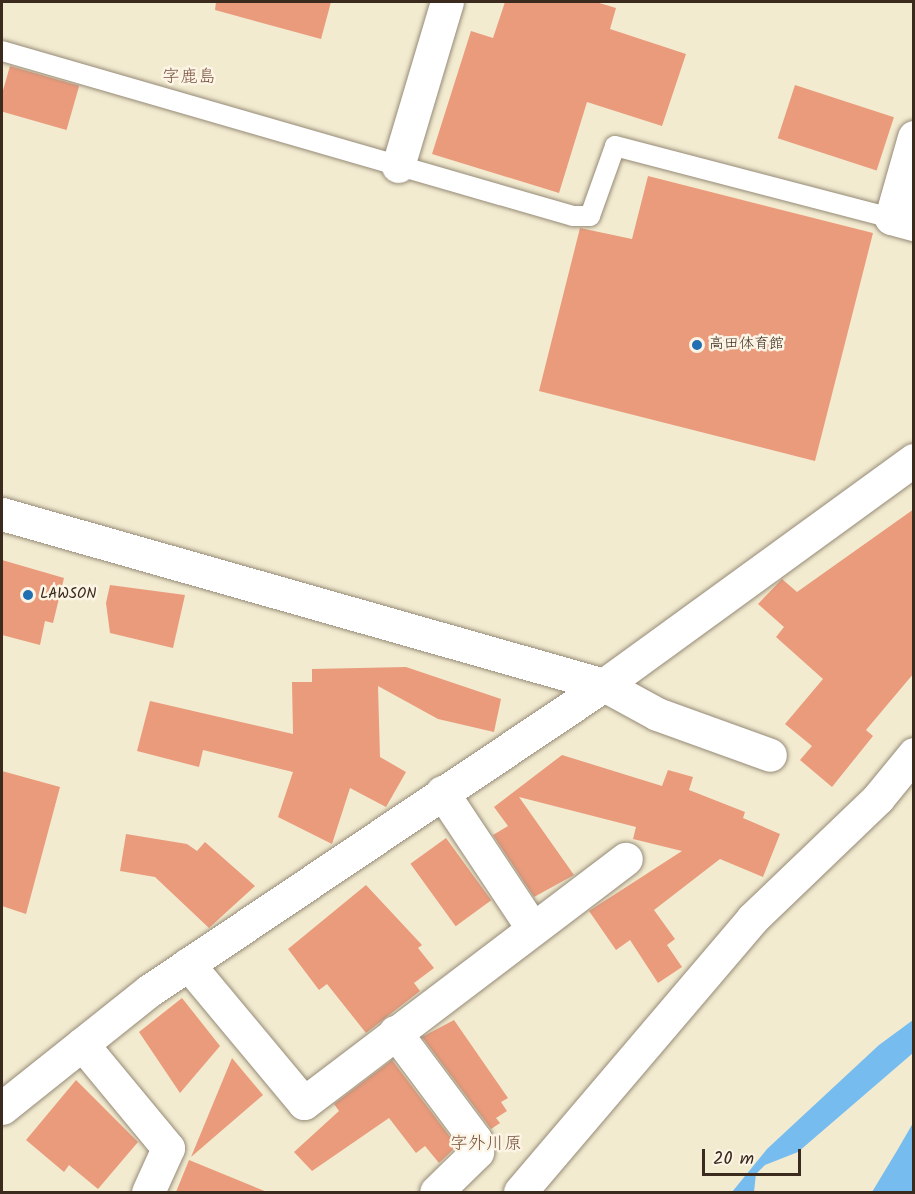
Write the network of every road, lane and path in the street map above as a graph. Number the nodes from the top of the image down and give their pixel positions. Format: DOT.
graph roads {
  1 [pos="447,2"];
  2 [pos="2,51"];
  3 [pos="914,137"];
  4 [pos="398,166"];
  5 [pos="902,221"];
  6 [pos="914,460"];
  7 [pos="2,514"];
  8 [pos="604,685"];
  9 [pos="914,754"];
  10 [pos="770,755"];
  11 [pos="442,792"];
  12 [pos="626,859"];
  13 [pos="533,929"];
  14 [pos="188,964"];
  15 [pos="395,1032"];
  16 [pos="82,1044"];
  17 [pos="2,1108"];
  18 [pos="148,1192"];
  19 [pos="436,1192"];
  20 [pos="520,1192"];
  1 -- 4 [label="street"];
  2 -- 4 [label="lane"];
  3 -- 5 [label="street"];
  4 -- 5 [label="lane"];
  6 -- 8 [label="street"];
  7 -- 8 [label="street"];
  8 -- 10 [label="street"];
  8 -- 11 [label="street"];
  9 -- 20 [label="street"];
  11 -- 13 [label="street"];
  11 -- 14 [label="street"];
  12 -- 13 [label="street"];
  13 -- 15 [label="street"];
  14 -- 15 [label="street"];
  14 -- 16 [label="street"];
  15 -- 19 [label="street"];
  16 -- 17 [label="street"];
  16 -- 18 [label="street"];
}
